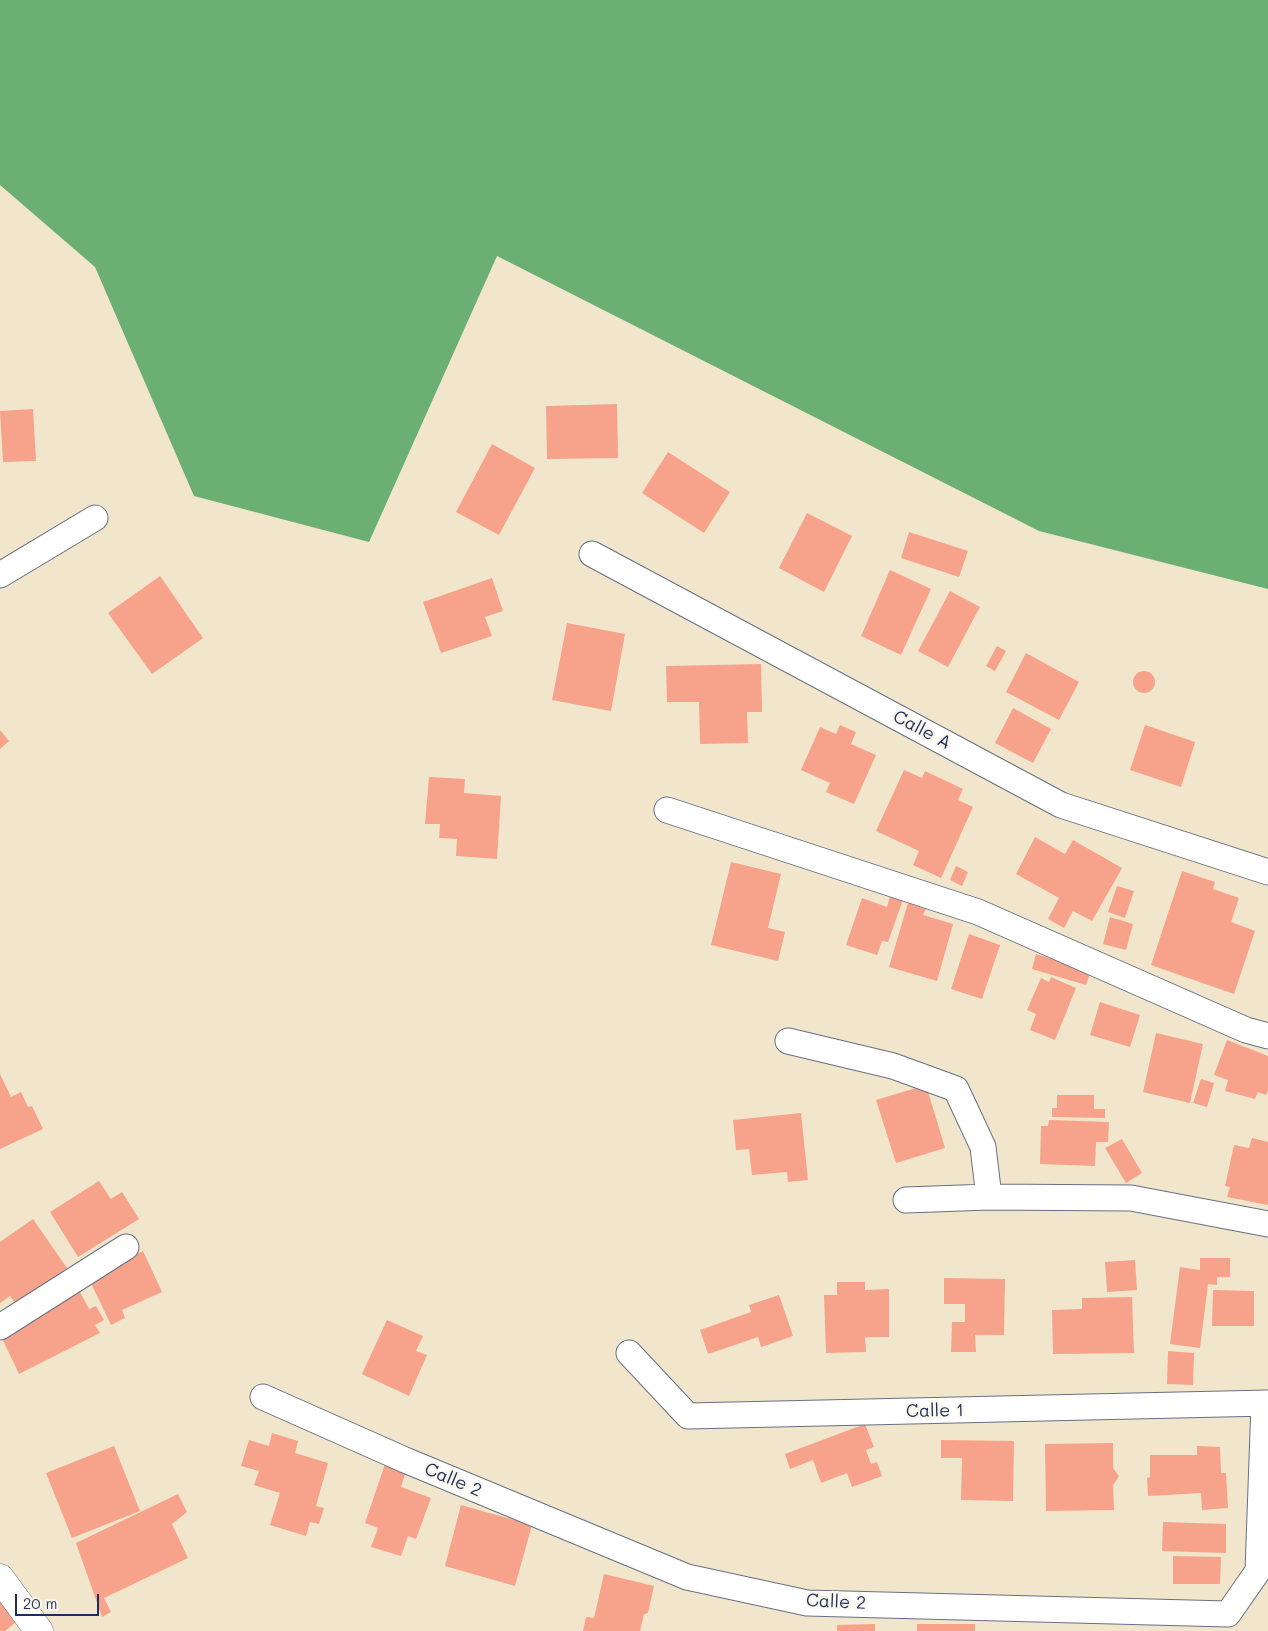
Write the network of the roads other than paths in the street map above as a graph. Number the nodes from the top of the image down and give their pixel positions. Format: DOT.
graph roads {
  1 [pos="95,518"];
  2 [pos="592,554"];
  3 [pos="0,575"];
  4 [pos="666,810"];
  5 [pos="1268,872"];
  6 [pos="1268,1036"];
  7 [pos="788,1041"];
  8 [pos="989,1197"];
  9 [pos="906,1200"];
  10 [pos="1268,1224"];
  11 [pos="126,1247"];
  12 [pos="0,1327"];
  13 [pos="629,1353"];
  14 [pos="263,1397"];
  15 [pos="1266,1404"];
  16 [pos="0,1578"];
  17 [pos="39,1631"];
  1 -- 3 [label="street"];
  2 -- 5 [label="street, Calle A"];
  4 -- 6 [label="street"];
  7 -- 8 [label="street"];
  8 -- 9 [label="street"];
  8 -- 10 [label="street"];
  11 -- 12 [label="street"];
  13 -- 15 [label="street, Calle 1"];
  14 -- 15 [label="street, Calle 2"];
  16 -- 17 [label="street"];
}
